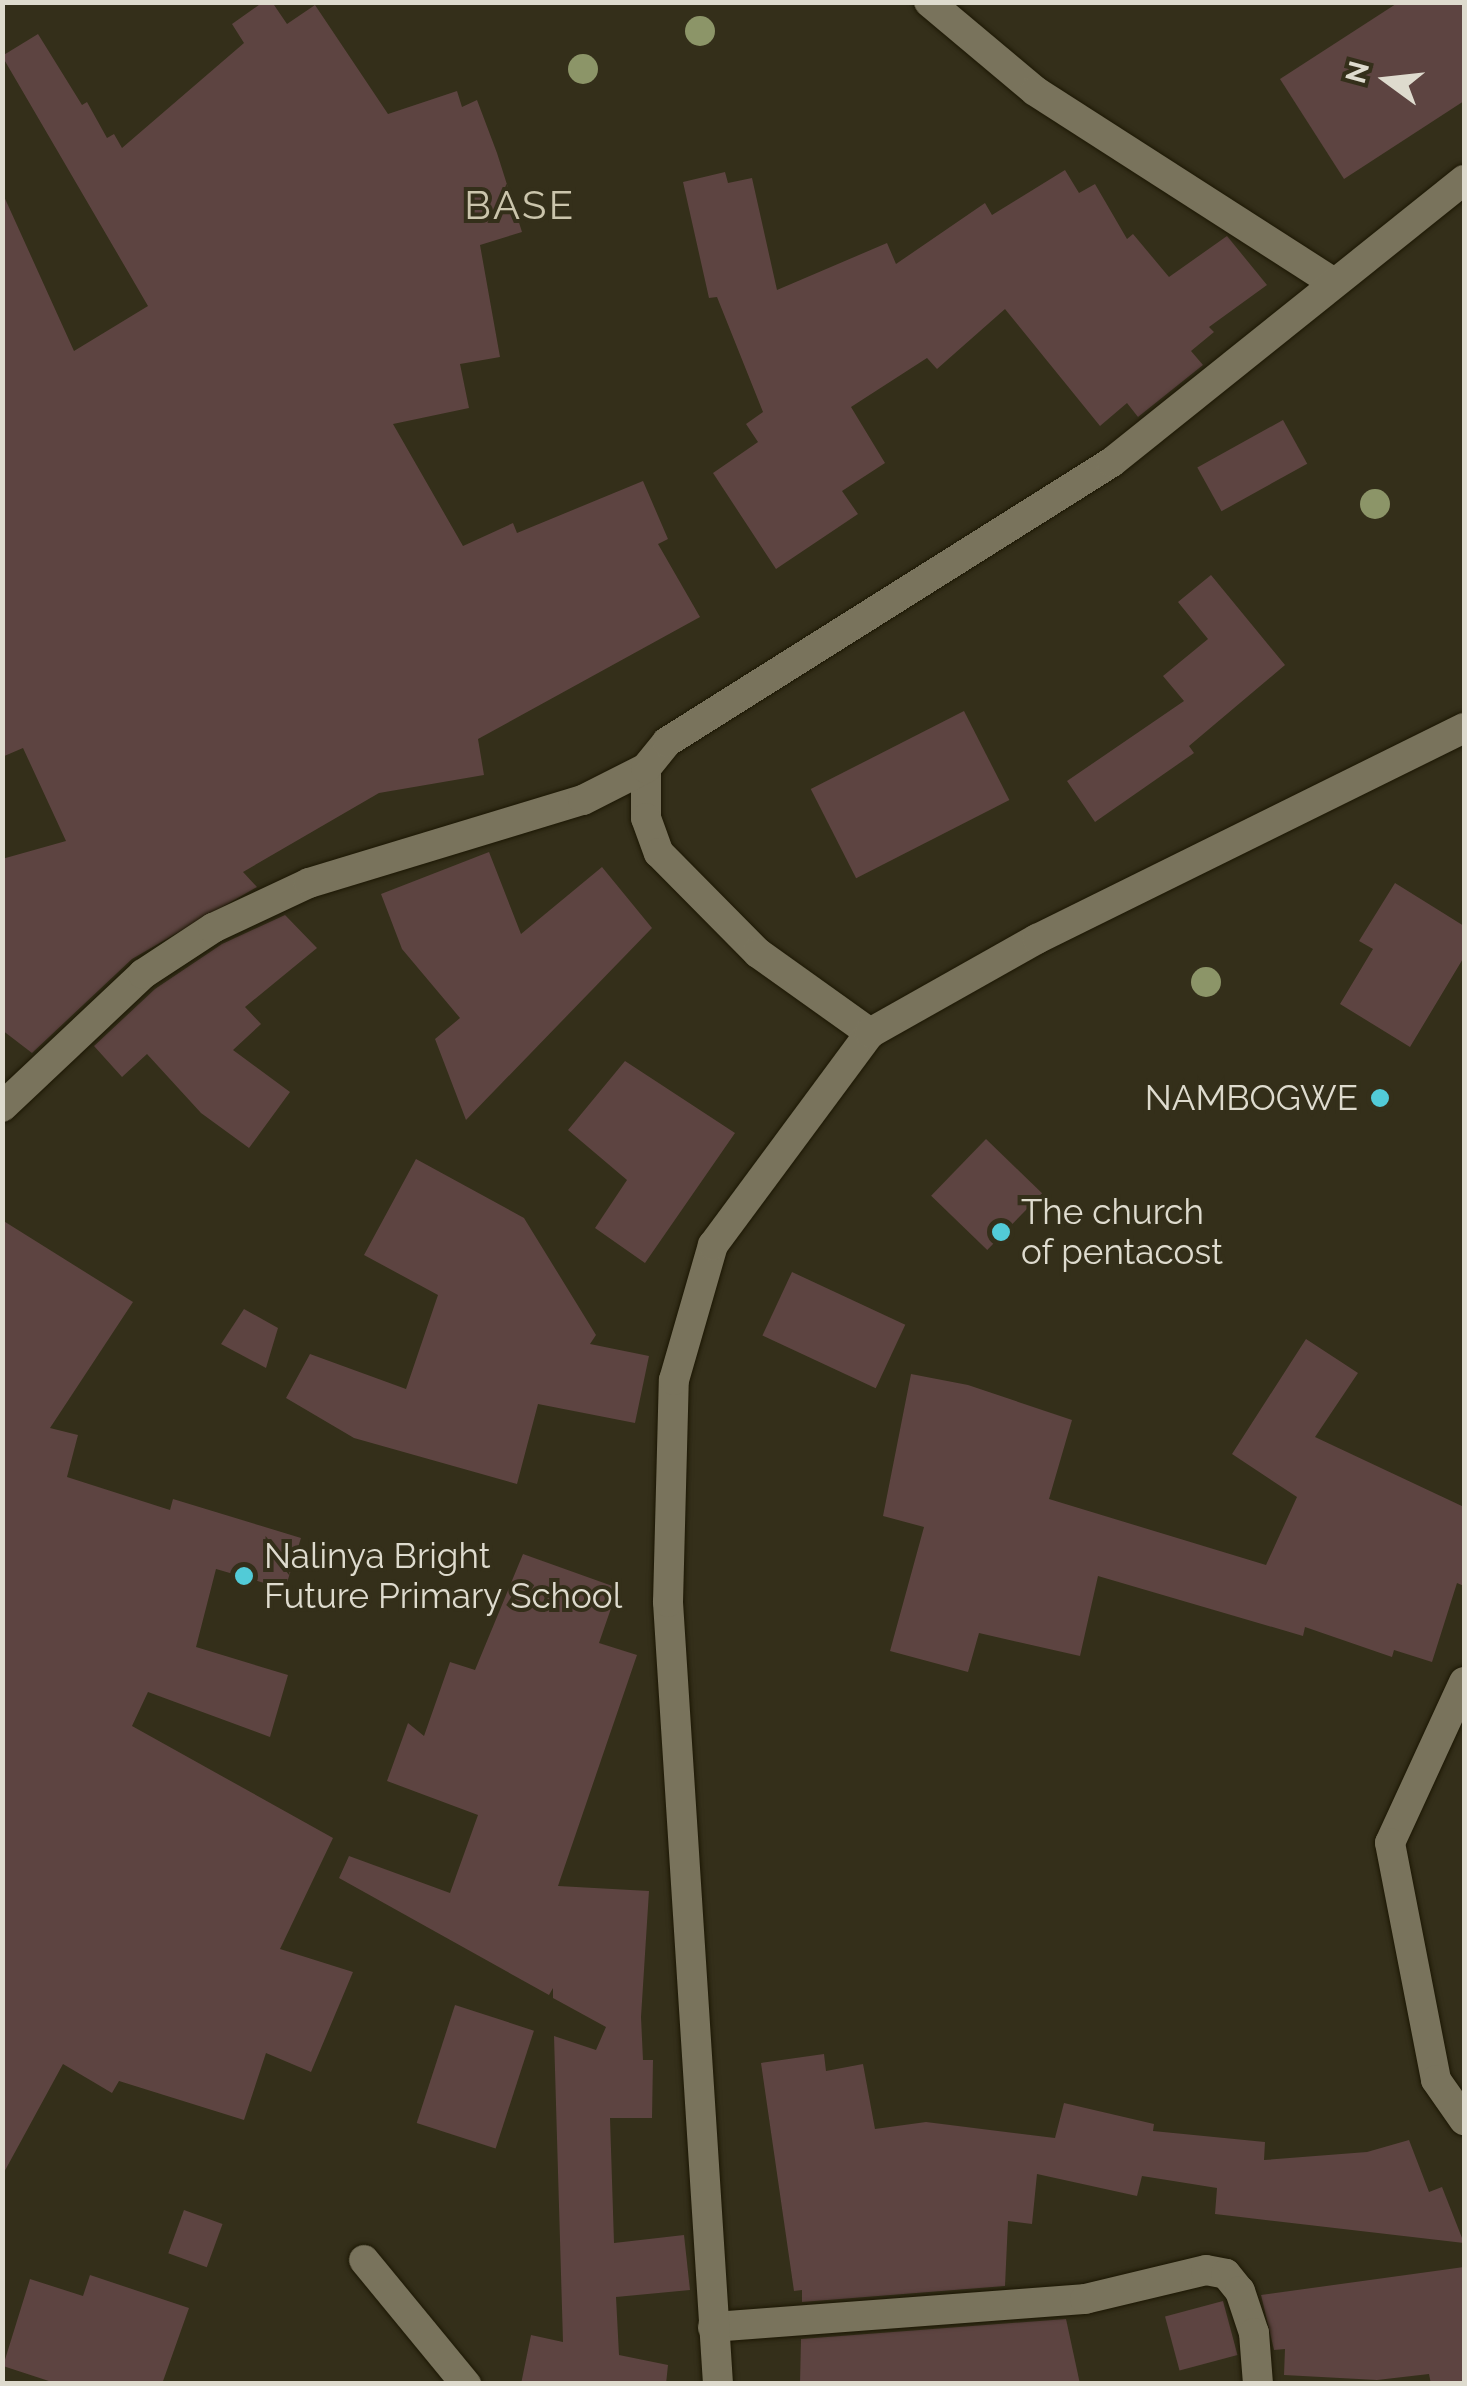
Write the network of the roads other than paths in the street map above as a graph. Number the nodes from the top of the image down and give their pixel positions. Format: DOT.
graph roads {
  1 [pos="929,2"];
  2 [pos="1464,180"];
  3 [pos="1332,282"];
  4 [pos="1464,728"];
  5 [pos="646,768"];
  6 [pos="870,1033"];
  7 [pos="2,1107"];
  8 [pos="1464,1682"];
  9 [pos="1464,2120"];
  10 [pos="364,2260"];
  11 [pos="713,2327"];
  12 [pos="466,2384"];
  13 [pos="718,2384"];
  14 [pos="1258,2384"];
  1 -- 3 [label="street"];
  2 -- 3 [label="street"];
  3 -- 5 [label="street"];
  4 -- 6 [label="street"];
  5 -- 6 [label="street"];
  5 -- 7 [label="street"];
  6 -- 11 [label="street"];
  8 -- 9 [label="street"];
  10 -- 12 [label="street"];
  11 -- 13 [label="street"];
  11 -- 14 [label="street"];
}
